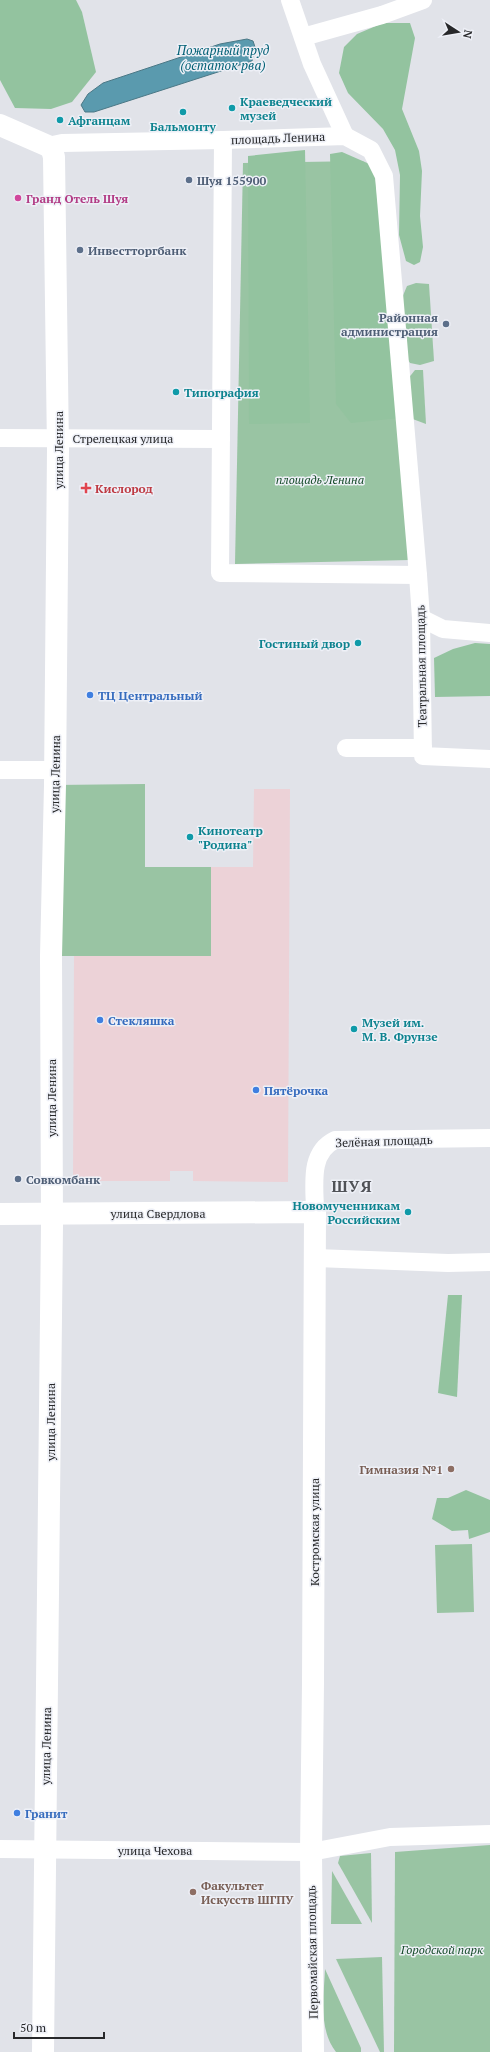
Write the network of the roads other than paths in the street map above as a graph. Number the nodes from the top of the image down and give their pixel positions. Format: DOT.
graph roads {
  1 [pos="290,0"];
  2 [pos="423,0"];
  3 [pos="303,38"];
  4 [pos="0,125"];
  5 [pos="345,136"];
  6 [pos="223,140"];
  7 [pos="48,146"];
  8 [pos="0,438"];
  9 [pos="58,438"];
  10 [pos="221,439"];
  11 [pos="418,575"];
  12 [pos="421,618"];
  13 [pos="490,633"];
  14 [pos="346,748"];
  15 [pos="423,752"];
  16 [pos="490,758"];
  17 [pos="0,770"];
  18 [pos="55,770"];
  19 [pos="490,1138"];
  20 [pos="315,1212"];
  21 [pos="0,1214"];
  22 [pos="52,1214"];
  23 [pos="316,1258"];
  24 [pos="490,1262"];
  25 [pos="490,1834"];
  26 [pos="0,1849"];
  27 [pos="45,1850"];
  28 [pos="311,1852"];
  29 [pos="43,2052"];
  30 [pos="313,2052"];
  1 -- 3 [label="street"];
  2 -- 3 [label="street"];
  3 -- 5 [label="street"];
  4 -- 7 [label="main road"];
  5 -- 6 [label="street, площадь Ленина"];
  5 -- 11 [label="street"];
  6 -- 7 [label="street"];
  6 -- 10 [label="street, площадь Ленина"];
  7 -- 9 [label="main road, улица Ленина"];
  8 -- 9 [label="street, Стрелецкая улица"];
  9 -- 10 [label="street, Стрелецкая улица"];
  9 -- 18 [label="main road, улица Ленина"];
  10 -- 11 [label="street, площадь Ленина"];
  11 -- 12 [label="street, Театральная площадь"];
  12 -- 13 [label="street"];
  12 -- 15 [label="street, Театральная площадь"];
  14 -- 15 [label="street"];
  15 -- 16 [label="street"];
  17 -- 18 [label="street"];
  18 -- 22 [label="main road, улица Ленина"];
  19 -- 20 [label="street, Зелёная площадь"];
  20 -- 22 [label="main road, улица Свердлова"];
  20 -- 23 [label="main road, Костромская улица"];
  21 -- 22 [label="main road, улица Свердлова"];
  22 -- 27 [label="main road, улица Ленина"];
  23 -- 24 [label="street"];
  23 -- 28 [label="main road, Костромская улица"];
  25 -- 28 [label="street, улица Чехова"];
  26 -- 27 [label="street, улица Чехова"];
  27 -- 28 [label="street, улица Чехова"];
  27 -- 29 [label="main road, улица Ленина"];
  28 -- 30 [label="main road, Первомайская площадь"];
}
